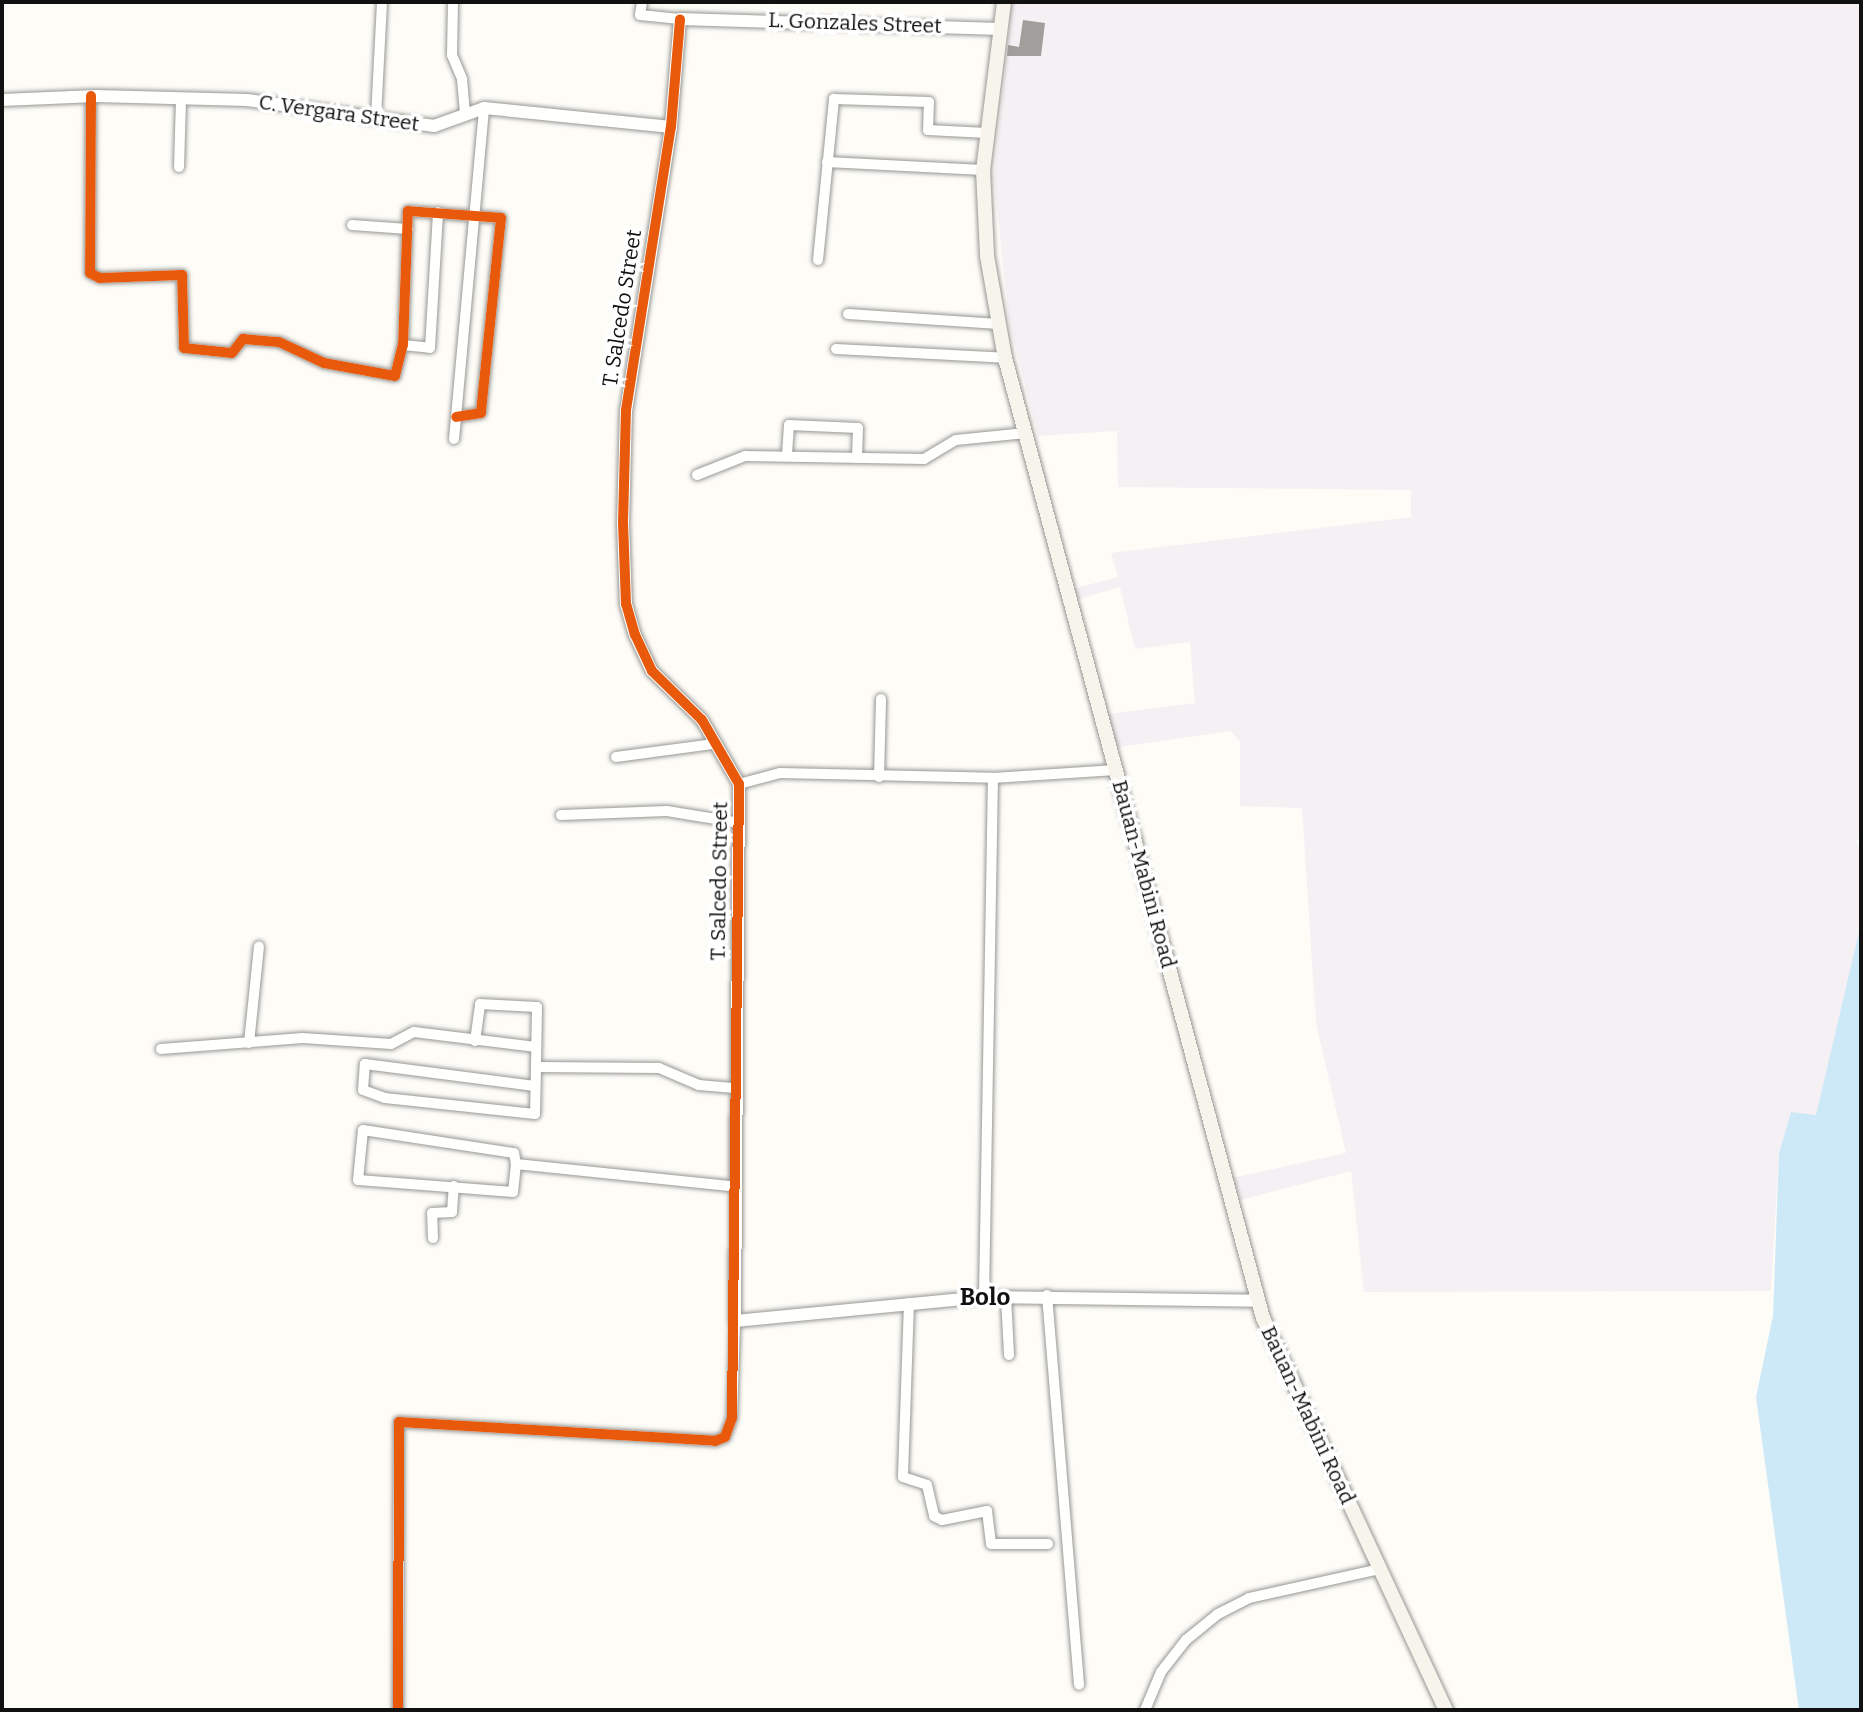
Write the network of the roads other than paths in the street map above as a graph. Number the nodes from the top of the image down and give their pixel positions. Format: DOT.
graph roads {
  1 [pos="382,2"];
  2 [pos="453,2"];
  3 [pos="642,2"];
  4 [pos="1004,2"];
  5 [pos="680,19"];
  6 [pos="1000,29"];
  7 [pos="91,96"];
  8 [pos="181,99"];
  9 [pos="2,100"];
  10 [pos="484,108"];
  11 [pos="465,116"];
  12 [pos="376,117"];
  13 [pos="671,127"];
  14 [pos="987,133"];
  15 [pos="827,162"];
  16 [pos="179,167"];
  17 [pos="983,170"];
  18 [pos="438,212"];
  19 [pos="472,216"];
  20 [pos="352,225"];
  21 [pos="408,229"];
  22 [pos="818,260"];
  23 [pos="848,314"];
  24 [pos="999,324"];
  25 [pos="403,345"];
  26 [pos="836,349"];
  27 [pos="1004,358"];
  28 [pos="456,417"];
  29 [pos="1026,433"];
  30 [pos="454,439"];
  31 [pos="787,454"];
  32 [pos="857,458"];
  33 [pos="697,475"];
  34 [pos="881,699"];
  35 [pos="714,744"];
  36 [pos="617,757"];
  37 [pos="1116,770"];
  38 [pos="879,777"];
  39 [pos="993,778"];
  40 [pos="739,784"];
  41 [pos="561,815"];
  42 [pos="740,823"];
  43 [pos="259,947"];
  44 [pos="475,1041"];
  45 [pos="249,1043"];
  46 [pos="536,1047"];
  47 [pos="161,1049"];
  48 [pos="536,1067"];
  49 [pos="535,1086"];
  50 [pos="735,1088"];
  51 [pos="516,1164"];
  52 [pos="454,1186"];
  53 [pos="737,1188"];
  54 [pos="433,1238"];
  55 [pos="1047,1295"];
  56 [pos="984,1297"];
  57 [pos="1006,1297"];
  58 [pos="1258,1301"];
  59 [pos="909,1303"];
  60 [pos="735,1321"];
  61 [pos="1009,1355"];
  62 [pos="1048,1544"];
  63 [pos="1380,1569"];
  64 [pos="1079,1685"];
  65 [pos="398,1710"];
  66 [pos="1144,1710"];
  67 [pos="1446,1710"];
  1 -- 12 [label="street"];
  2 -- 11 [label="street"];
  3 -- 5 [label="street, L. Gonzales Street"];
  4 -- 6 [label="main road, Bauan-Mabini Road"];
  5 -- 6 [label="street, L. Gonzales Street"];
  5 -- 13 [label="street, T. Salcedo Street"];
  6 -- 14 [label="main road, Bauan-Mabini Road"];
  7 -- 8 [label="street, C. Vergara Street"];
  7 -- 9 [label="street, C. Vergara Street"];
  7 -- 25 [label="street"];
  8 -- 12 [label="street, C. Vergara Street"];
  8 -- 16 [label="street"];
  10 -- 11 [label="street, C. Vergara Street"];
  10 -- 13 [label="street, C. Vergara Street"];
  10 -- 19 [label="street"];
  11 -- 12 [label="street, C. Vergara Street"];
  13 -- 35 [label="street, T. Salcedo Street"];
  14 -- 15 [label="street"];
  14 -- 17 [label="main road, Bauan-Mabini Road"];
  15 -- 17 [label="street"];
  15 -- 22 [label="street"];
  17 -- 24 [label="main road, Bauan-Mabini Road"];
  18 -- 19 [label="street"];
  18 -- 21 [label="street"];
  18 -- 25 [label="street"];
  19 -- 28 [label="street"];
  19 -- 28 [label="street"];
  20 -- 21 [label="street"];
  21 -- 25 [label="street"];
  23 -- 24 [label="street"];
  24 -- 27 [label="main road, Bauan-Mabini Road"];
  26 -- 27 [label="street"];
  27 -- 29 [label="main road, Bauan-Mabini Road"];
  28 -- 30 [label="street"];
  29 -- 32 [label="street"];
  29 -- 37 [label="main road, Bauan-Mabini Road"];
  31 -- 32 [label="street"];
  31 -- 32 [label="street"];
  31 -- 33 [label="street"];
  34 -- 38 [label="street"];
  35 -- 36 [label="street"];
  35 -- 40 [label="street, T. Salcedo Street"];
  37 -- 39 [label="street"];
  37 -- 58 [label="main road, Bauan-Mabini Road"];
  38 -- 39 [label="street"];
  38 -- 40 [label="street"];
  39 -- 56 [label="street"];
  40 -- 42 [label="street, T. Salcedo Street"];
  41 -- 42 [label="street"];
  42 -- 50 [label="street, T. Salcedo Street"];
  43 -- 45 [label="street"];
  44 -- 45 [label="street"];
  44 -- 46 [label="street"];
  44 -- 46 [label="street"];
  45 -- 47 [label="street"];
  46 -- 48 [label="street"];
  48 -- 49 [label="street"];
  48 -- 50 [label="street"];
  49 -- 49 [label="street"];
  50 -- 53 [label="street, T. Salcedo Street"];
  51 -- 52 [label="street"];
  51 -- 52 [label="street"];
  51 -- 53 [label="street"];
  52 -- 54 [label="street"];
  53 -- 60 [label="street, T. Salcedo Street"];
  55 -- 57 [label="street"];
  55 -- 58 [label="street"];
  55 -- 64 [label="street"];
  56 -- 57 [label="street"];
  56 -- 59 [label="street"];
  57 -- 61 [label="street"];
  58 -- 63 [label="main road, Bauan-Mabini Road"];
  59 -- 60 [label="street"];
  59 -- 62 [label="street"];
  60 -- 65 [label="street, T. Salcedo Street"];
  63 -- 66 [label="street"];
  63 -- 67 [label="main road, Bauan-Mabini Road"];
}
